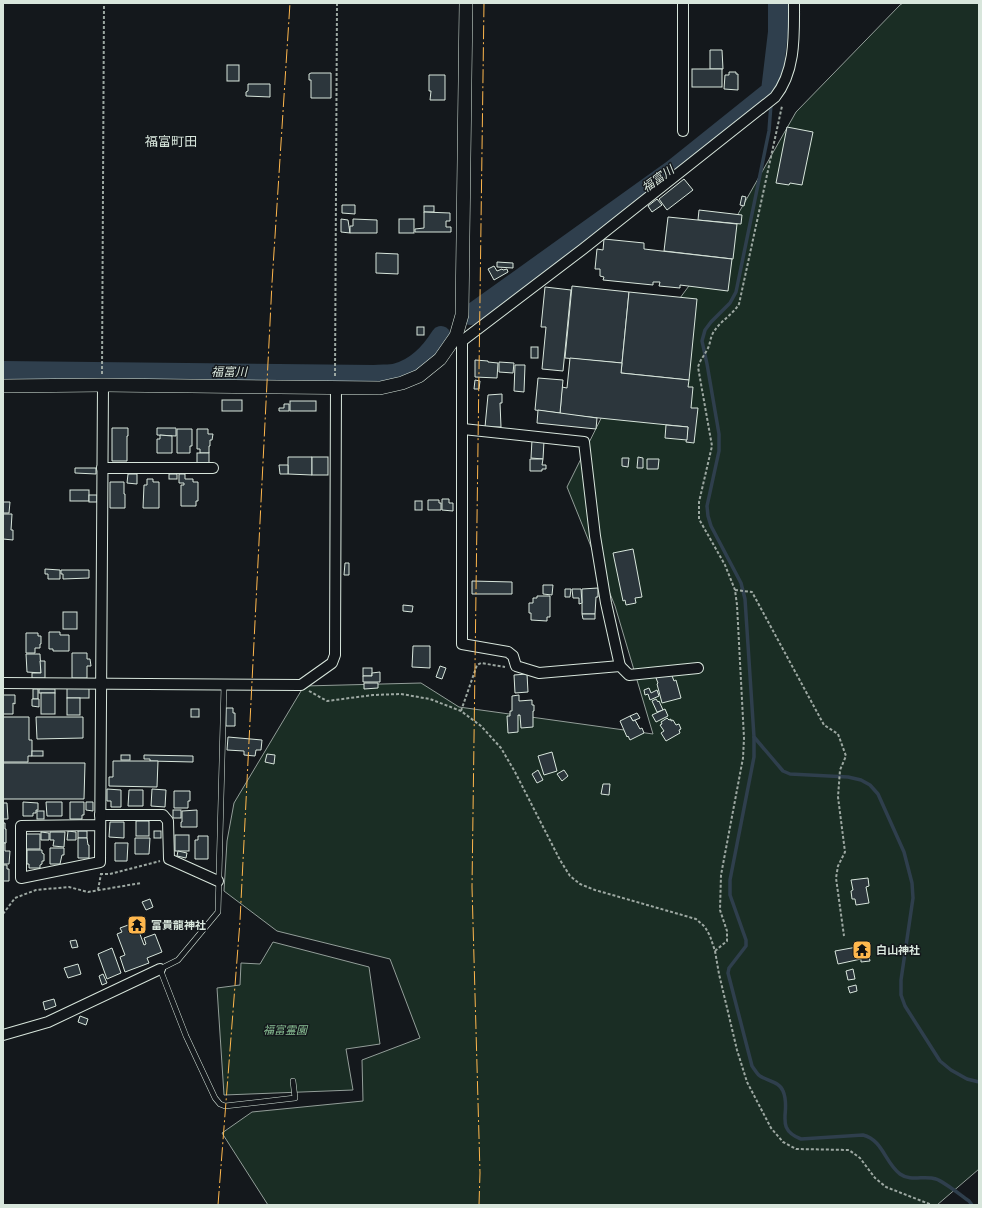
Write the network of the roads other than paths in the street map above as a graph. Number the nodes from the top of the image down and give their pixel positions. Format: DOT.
graph roads {
  1 [pos="466,3"];
  2 [pos="684,3"];
  3 [pos="794,3"];
  4 [pos="683,131"];
  5 [pos="459,338"];
  6 [pos="103,382"];
  7 [pos="335,383"];
  8 [pos="3,386"];
  9 [pos="462,429"];
  10 [pos="102,468"];
  11 [pos="213,468"];
  12 [pos="620,666"];
  13 [pos="698,668"];
  14 [pos="3,684"];
  15 [pos="101,684"];
  16 [pos="224,685"];
  17 [pos="100,820"];
  18 [pos="218,881"];
  19 [pos="160,969"];
  20 [pos="3,1036"];
  21 [pos="293,1081"];
  1 -- 5 [label="street"];
  2 -- 4 [label="street"];
  3 -- 5 [label="street"];
  5 -- 7 [label="street"];
  5 -- 9 [label="street"];
  6 -- 7 [label="street"];
  6 -- 8 [label="street"];
  6 -- 10 [label="street"];
  7 -- 16 [label="street"];
  9 -- 12 [label="street"];
  9 -- 12 [label="street"];
  10 -- 11 [label="street"];
  10 -- 15 [label="street"];
  12 -- 13 [label="street"];
  14 -- 15 [label="street"];
  15 -- 16 [label="street"];
  15 -- 17 [label="street"];
  16 -- 18 [label="lane"];
  17 -- 17 [label="street"];
  17 -- 18 [label="street"];
  18 -- 19 [label="lane"];
  19 -- 20 [label="street"];
  19 -- 21 [label="lane"];
}
